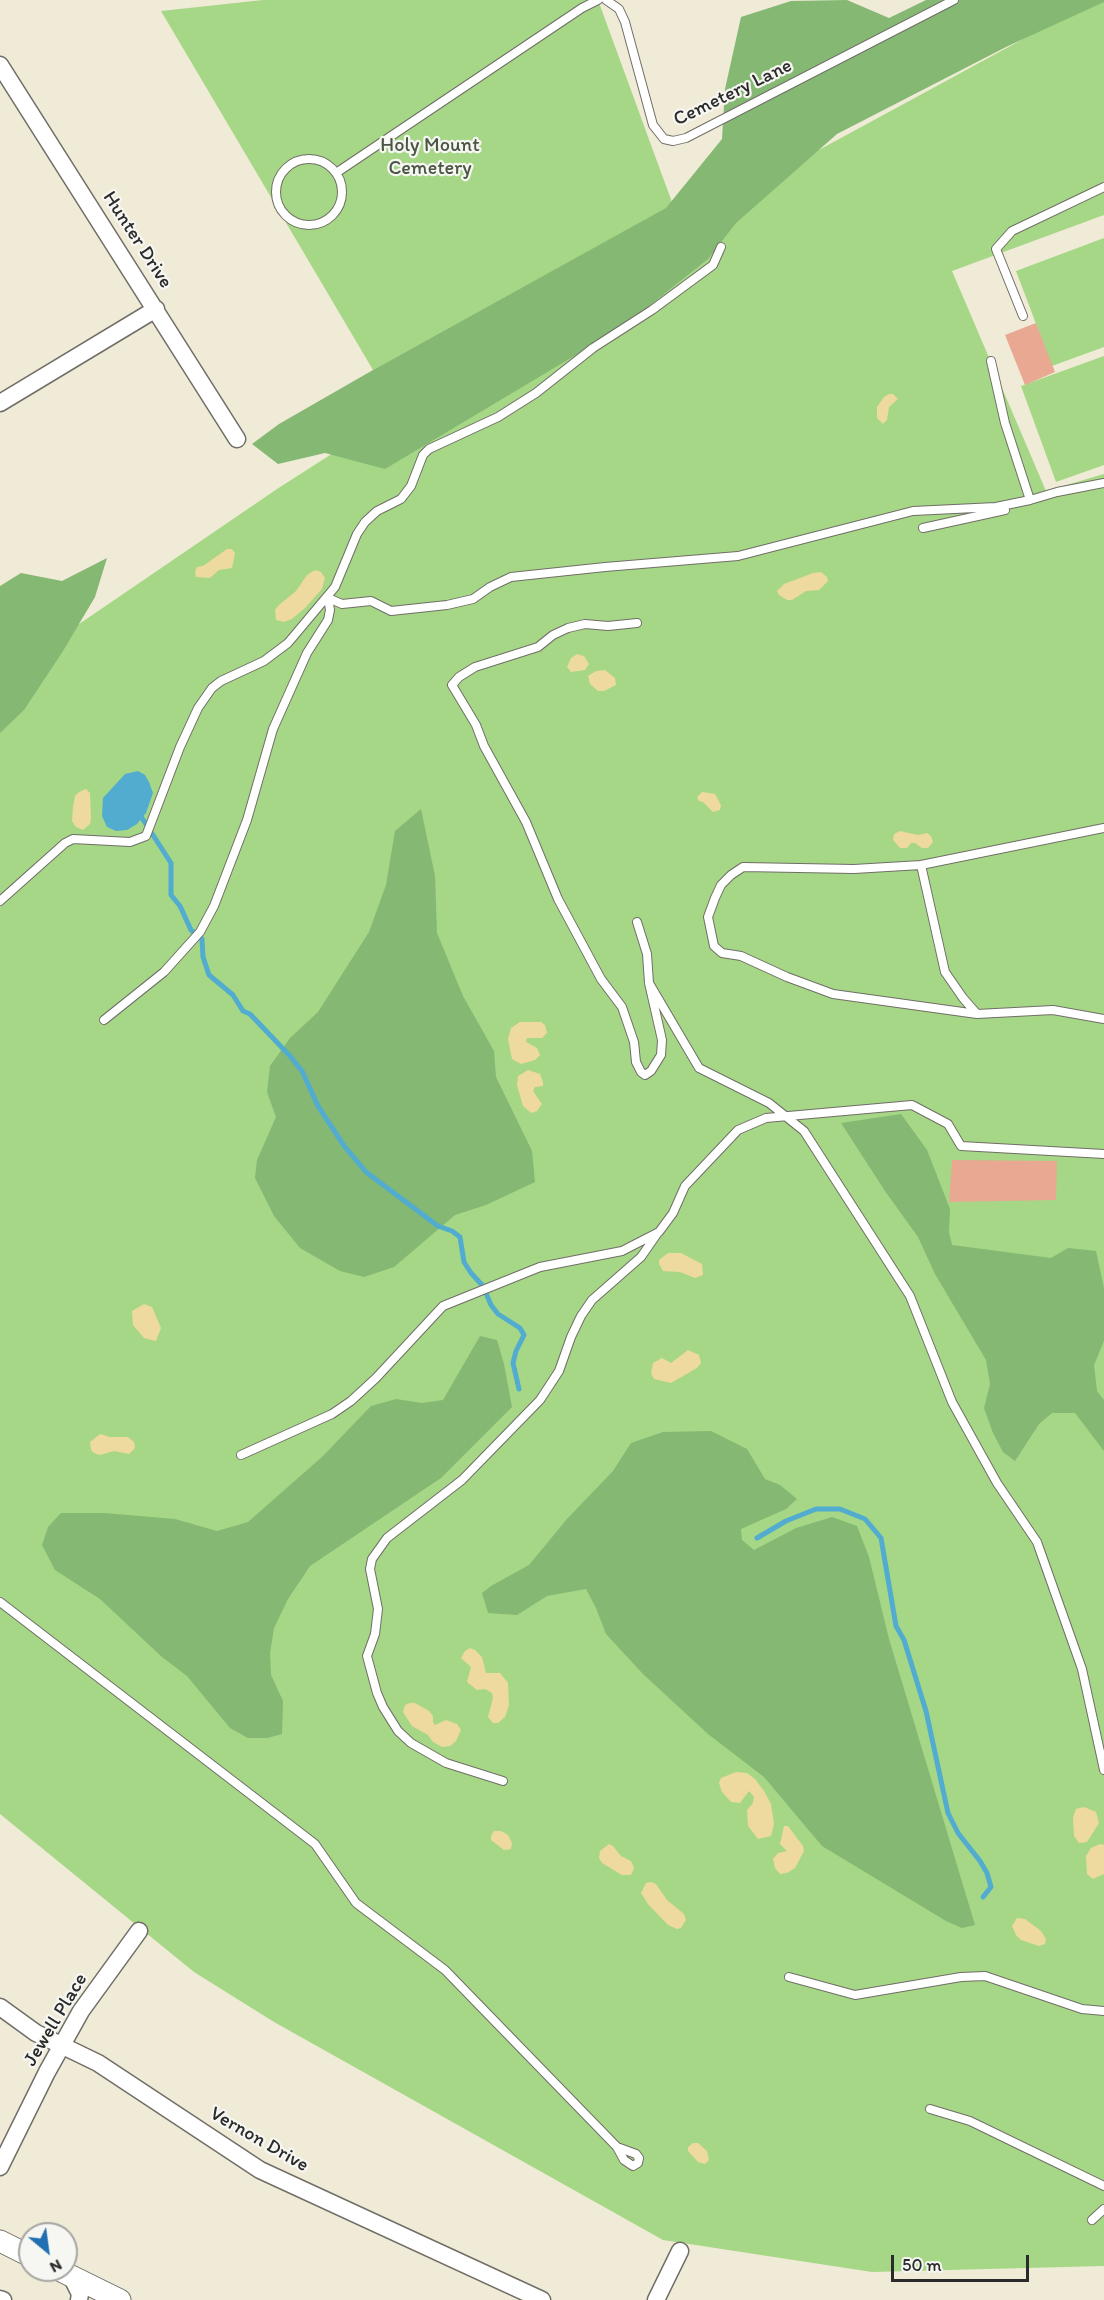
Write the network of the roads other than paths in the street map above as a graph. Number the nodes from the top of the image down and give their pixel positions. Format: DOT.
graph roads {
  1 [pos="598,0"];
  2 [pos="606,0"];
  3 [pos="954,0"];
  4 [pos="0,65"];
  5 [pos="336,172"];
  6 [pos="1104,187"];
  7 [pos="721,247"];
  8 [pos="156,309"];
  9 [pos="1023,316"];
  10 [pos="991,361"];
  11 [pos="0,403"];
  12 [pos="237,439"];
  13 [pos="1104,483"];
  14 [pos="1030,500"];
  15 [pos="923,528"];
  16 [pos="328,598"];
  17 [pos="637,623"];
  18 [pos="1104,828"];
  19 [pos="921,865"];
  20 [pos="0,902"];
  21 [pos="637,922"];
  22 [pos="649,984"];
  23 [pos="977,1014"];
  24 [pos="1104,1019"];
  25 [pos="104,1020"];
  26 [pos="786,1116"];
  27 [pos="1104,1154"];
  28 [pos="659,1232"];
  29 [pos="241,1455"];
  30 [pos="0,1602"];
  31 [pos="1104,1770"];
  32 [pos="503,1781"];
  33 [pos="140,1931"];
  34 [pos="789,1977"];
  35 [pos="0,2007"];
  36 [pos="1104,2011"];
  37 [pos="62,2046"];
  38 [pos="930,2109"];
  39 [pos="617,2148"];
  40 [pos="0,2167"];
  41 [pos="1104,2186"];
  42 [pos="1104,2209"];
  43 [pos="1092,2220"];
  44 [pos="0,2241"];
  45 [pos="18,2250"];
  46 [pos="680,2251"];
  47 [pos="78,2279"];
  48 [pos="71,2282"];
  49 [pos="79,2300"];
  50 [pos="120,2300"];
  51 [pos="542,2300"];
  52 [pos="656,2300"];
  1 -- 5 [label="lane"];
  2 -- 3 [label="lane, Cemetery Lane"];
  4 -- 8 [label="street, Hunter Drive"];
  5 -- 5 [label="lane"];
  6 -- 9 [label="lane"];
  7 -- 16 [label="lane"];
  8 -- 11 [label="street"];
  8 -- 12 [label="street, Hunter Drive"];
  10 -- 14 [label="lane"];
  13 -- 14 [label="lane"];
  14 -- 15 [label="lane"];
  14 -- 16 [label="lane"];
  16 -- 20 [label="lane"];
  16 -- 25 [label="lane"];
  17 -- 22 [label="lane"];
  18 -- 19 [label="lane"];
  19 -- 23 [label="lane"];
  19 -- 23 [label="lane"];
  21 -- 22 [label="lane"];
  22 -- 26 [label="lane"];
  23 -- 24 [label="lane"];
  26 -- 27 [label="lane"];
  26 -- 28 [label="lane"];
  26 -- 31 [label="lane"];
  28 -- 29 [label="lane"];
  28 -- 32 [label="lane"];
  30 -- 39 [label="lane"];
  33 -- 37 [label="street, Jewell Place"];
  34 -- 36 [label="lane"];
  35 -- 37 [label="street, Vernon Drive"];
  37 -- 40 [label="street, Jewell Place"];
  37 -- 51 [label="street, Vernon Drive"];
  38 -- 41 [label="lane"];
  42 -- 43 [label="lane"];
  44 -- 45 [label="street"];
  46 -- 52 [label="street"];
  47 -- 50 [label="street"];
  48 -- 49 [label="street"];
}
